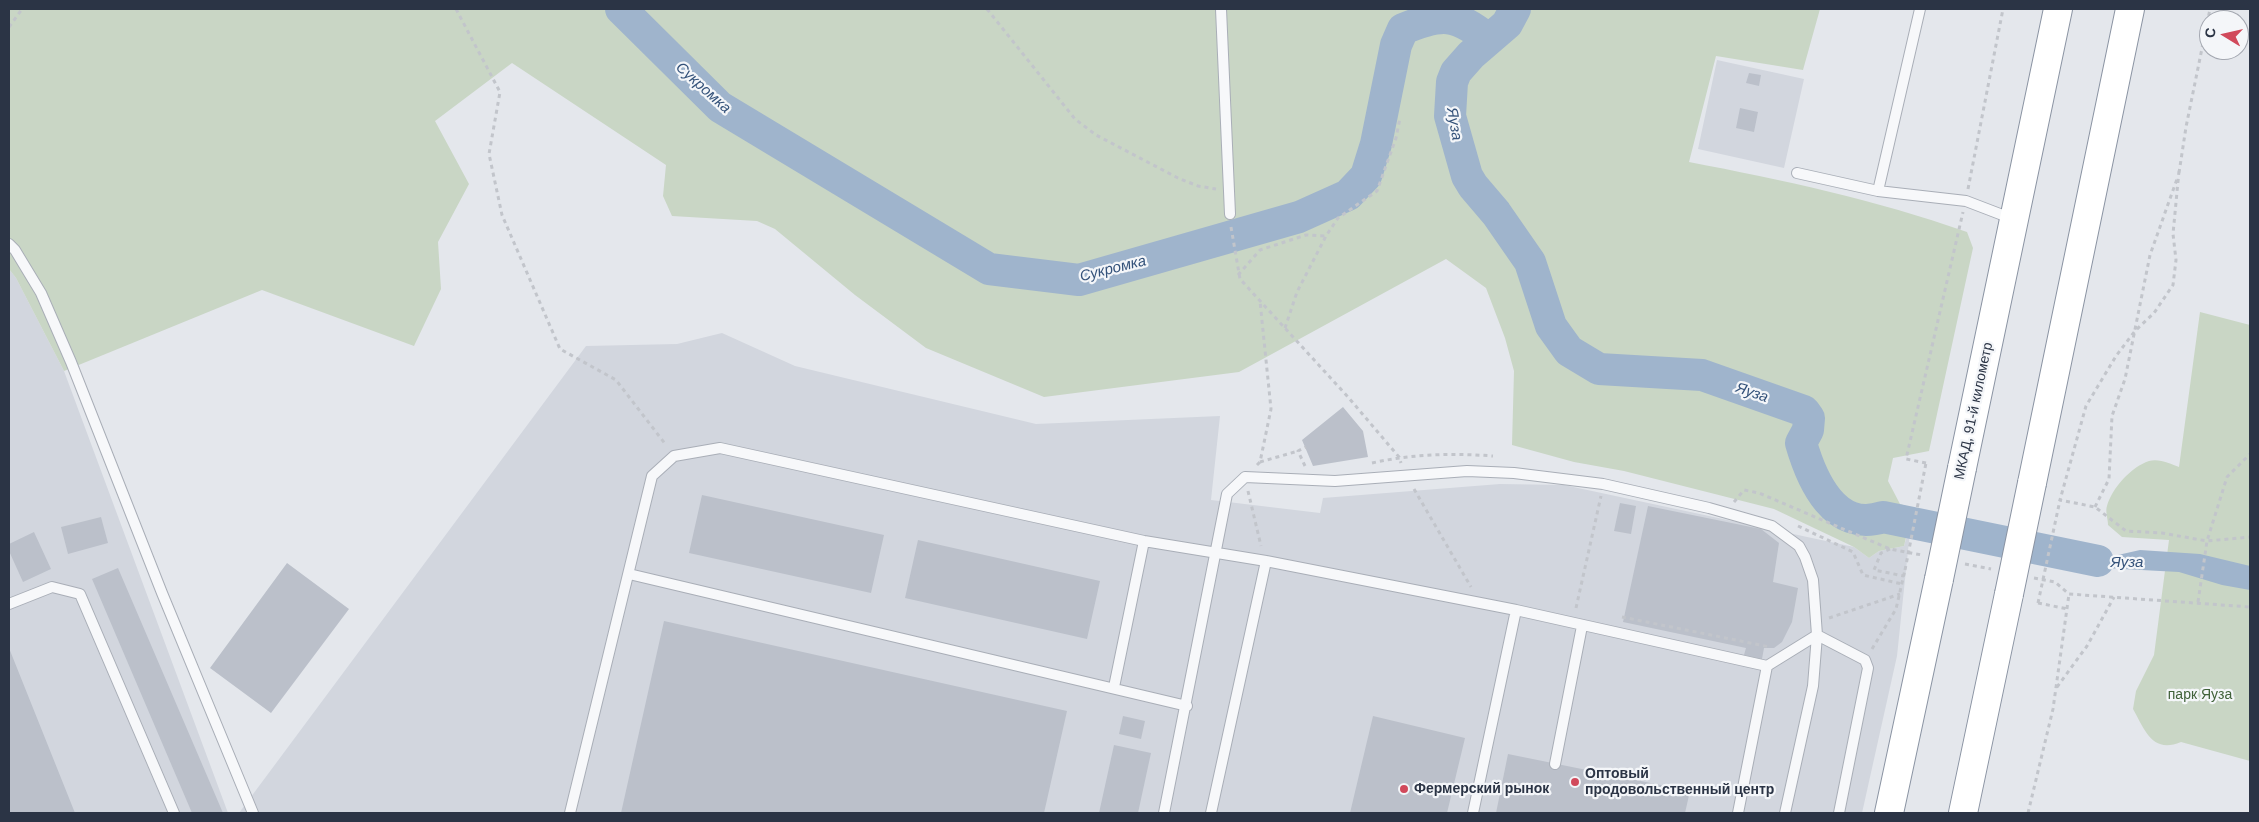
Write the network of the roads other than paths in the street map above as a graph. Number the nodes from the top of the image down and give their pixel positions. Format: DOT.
graph roads {
  1 [pos="1221,9"];
  2 [pos="1920,9"];
  3 [pos="2058,9"];
  4 [pos="2130,9"];
  5 [pos="1797,173"];
  6 [pos="1878,191"];
  7 [pos="1230,214"];
  8 [pos="2014,219"];
  9 [pos="9,244"];
  10 [pos="1144,541"];
  11 [pos="1216,553"];
  12 [pos="1266,561"];
  13 [pos="628,574"];
  14 [pos="9,604"];
  15 [pos="1516,610"];
  16 [pos="1582,626"];
  17 [pos="1817,635"];
  18 [pos="1767,666"];
  19 [pos="1114,687"];
  20 [pos="1187,706"];
  21 [pos="1555,764"];
  22 [pos="174,813"];
  23 [pos="253,813"];
  24 [pos="570,813"];
  25 [pos="1164,813"];
  26 [pos="1211,813"];
  27 [pos="1472,813"];
  28 [pos="1738,813"];
  29 [pos="1785,813"];
  30 [pos="1839,813"];
  31 [pos="1889,813"];
  32 [pos="1963,813"];
  1 -- 7 [label="lane"];
  2 -- 6 [label="lane"];
  3 -- 8 [label="highway, МКАД, 91-й километр"];
  4 -- 32 [label="highway, bridge"];
  5 -- 6 [label="lane"];
  6 -- 8 [label="lane"];
  8 -- 31 [label="highway, МКАД, 91-й километр, bridge"];
  9 -- 23 [label="lane"];
  10 -- 11 [label="lane"];
  10 -- 13 [label="lane"];
  10 -- 19 [label="lane"];
  11 -- 12 [label="lane"];
  11 -- 17 [label="lane"];
  11 -- 20 [label="lane"];
  12 -- 15 [label="lane"];
  12 -- 26 [label="lane"];
  13 -- 19 [label="lane"];
  13 -- 24 [label="lane"];
  14 -- 22 [label="lane"];
  15 -- 16 [label="lane"];
  15 -- 27 [label="lane"];
  16 -- 18 [label="lane"];
  16 -- 21 [label="lane"];
  17 -- 18 [label="lane"];
  17 -- 29 [label="lane"];
  17 -- 30 [label="lane"];
  18 -- 28 [label="lane"];
  19 -- 20 [label="lane"];
  20 -- 25 [label="lane"];
}
